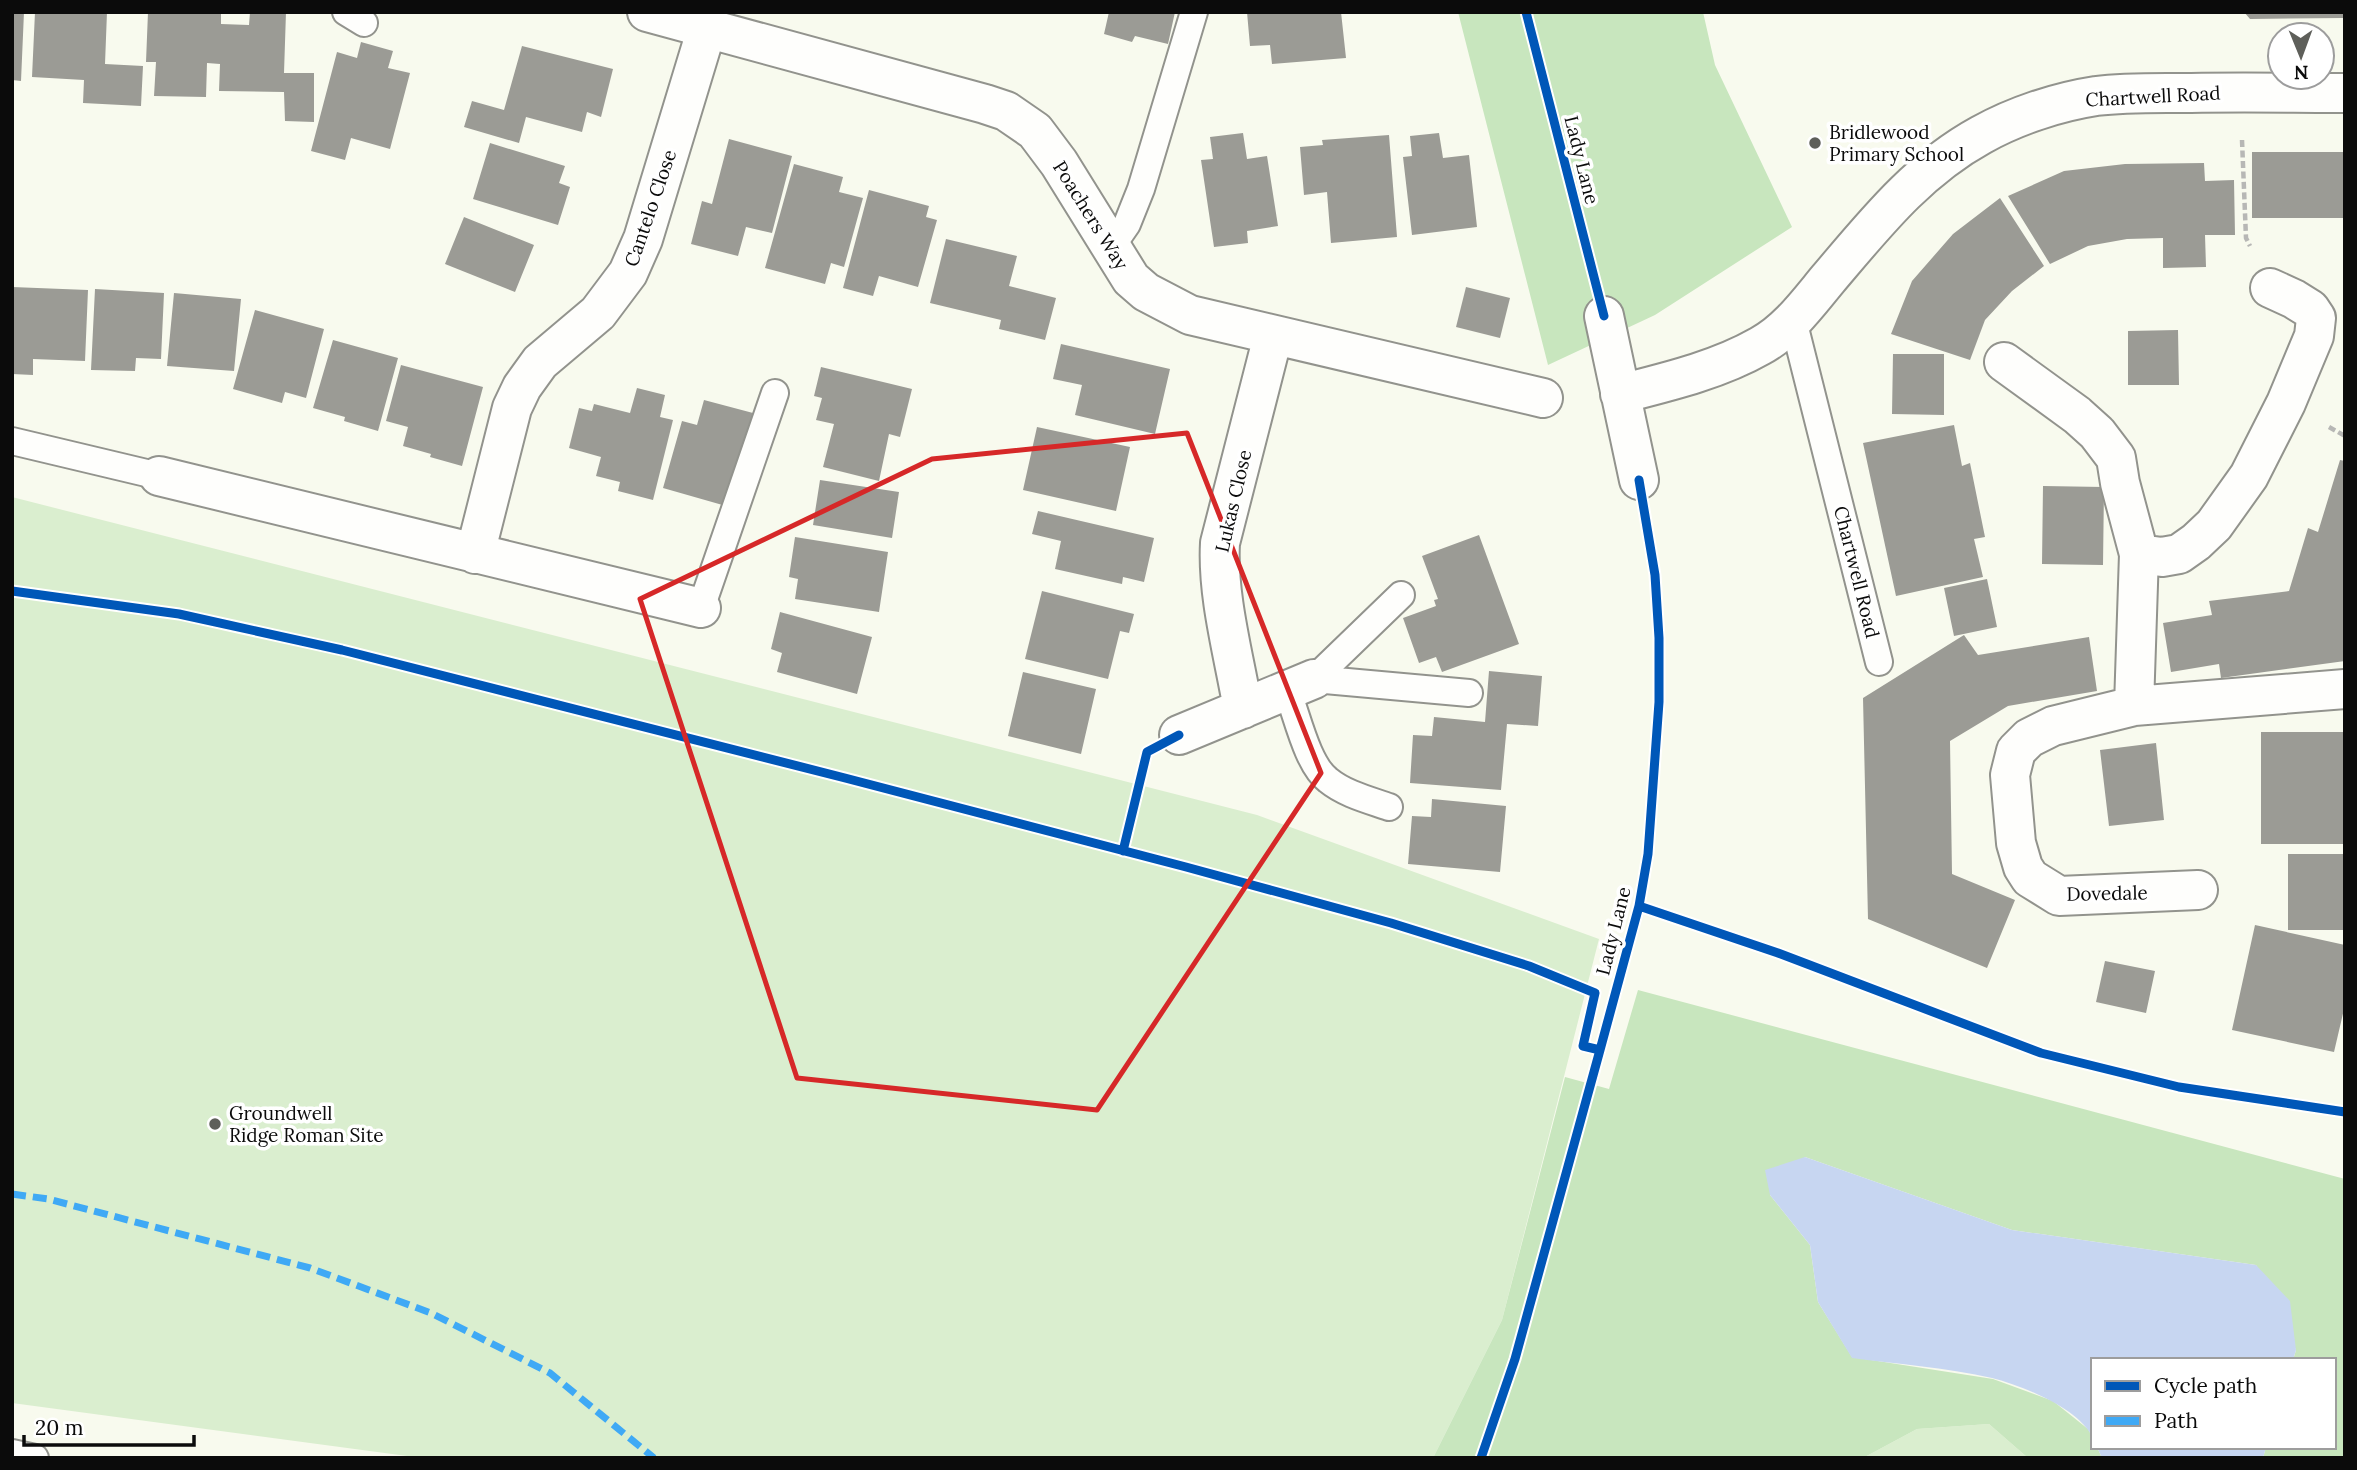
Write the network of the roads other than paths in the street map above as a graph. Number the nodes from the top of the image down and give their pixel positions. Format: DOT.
graph roads {
  1 [pos="647,12"];
  2 [pos="1194,12"];
  3 [pos="707,28"];
  4 [pos="2345,93"];
  5 [pos="1111,247"];
  6 [pos="2270,288"];
  7 [pos="1604,317"];
  8 [pos="1793,320"];
  9 [pos="1273,336"];
  10 [pos="2004,362"];
  11 [pos="775,393"];
  12 [pos="1620,394"];
  13 [pos="1543,398"];
  14 [pos="12,441"];
  15 [pos="159,476"];
  16 [pos="1639,480"];
  17 [pos="475,554"];
  18 [pos="2139,554"];
  19 [pos="1401,595"];
  20 [pos="701,608"];
  21 [pos="1879,662"];
  22 [pos="1301,685"];
  23 [pos="2345,689"];
  24 [pos="1469,693"];
  25 [pos="2134,706"];
  26 [pos="1243,709"];
  27 [pos="1179,735"];
  28 [pos="1389,807"];
  29 [pos="2198,890"];
  30 [pos="12,1453"];
  31 [pos="35,1458"];
  1 -- 3 [label="street, Poachers Way"];
  2 -- 5 [label="lane"];
  3 -- 5 [label="street, Poachers Way"];
  3 -- 17 [label="street, Cantelo Close"];
  4 -- 8 [label="street, Chartwell Road"];
  5 -- 9 [label="street, Poachers Way"];
  6 -- 18 [label="street"];
  7 -- 12 [label="street"];
  8 -- 12 [label="street, Chartwell Road"];
  8 -- 21 [label="lane, Chartwell Road"];
  9 -- 13 [label="street, Poachers Way"];
  9 -- 26 [label="street, Lukas Close"];
  10 -- 18 [label="street"];
  11 -- 20 [label="lane"];
  12 -- 16 [label="street"];
  14 -- 15 [label="lane"];
  15 -- 17 [label="street"];
  17 -- 20 [label="street"];
  18 -- 25 [label="street"];
  19 -- 22 [label="lane"];
  22 -- 24 [label="lane"];
  22 -- 26 [label="street"];
  22 -- 28 [label="lane"];
  23 -- 25 [label="street, Dovedale"];
  25 -- 29 [label="street, Dovedale"];
  26 -- 27 [label="street"];
  30 -- 31 [label="lane"];
}
